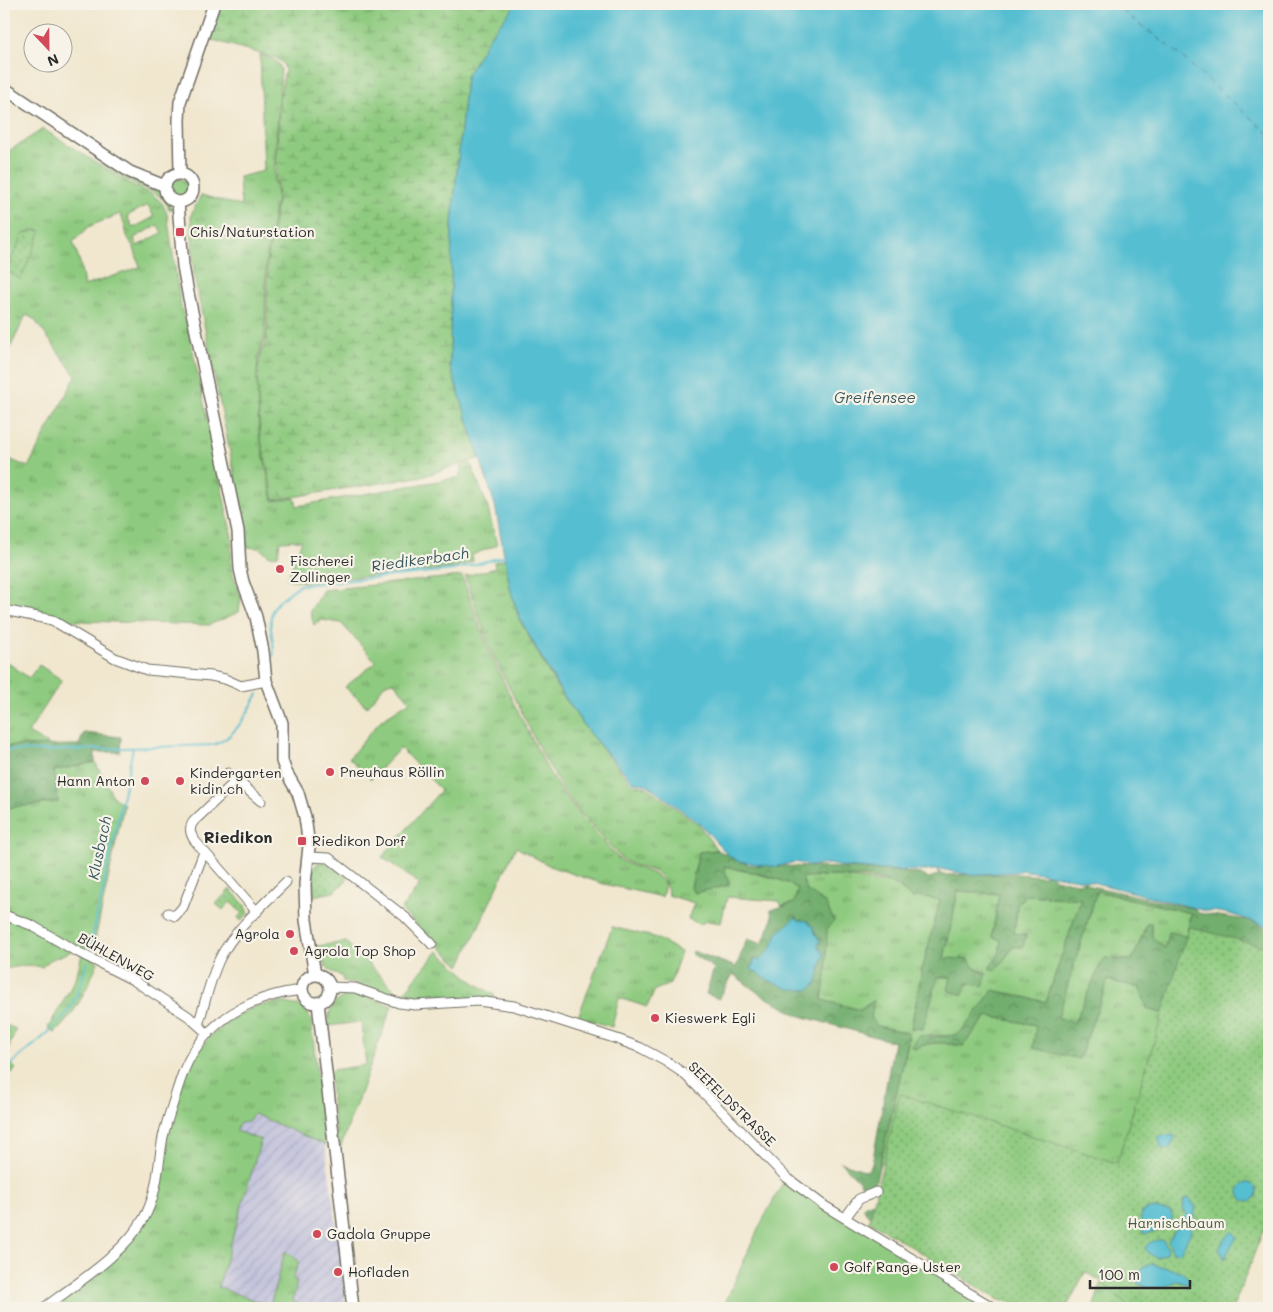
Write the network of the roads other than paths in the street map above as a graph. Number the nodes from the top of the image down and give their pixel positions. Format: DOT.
graph roads {
  1 [pos="214,4"];
  2 [pos="4,88"];
  3 [pos="184,176"];
  4 [pos="165,186"];
  5 [pos="178,202"];
  6 [pos="4,610"];
  7 [pos="266,682"];
  8 [pos="228,773"];
  9 [pos="237,780"];
  10 [pos="261,801"];
  11 [pos="204,852"];
  12 [pos="309,857"];
  13 [pos="286,882"];
  14 [pos="256,912"];
  15 [pos="168,913"];
  16 [pos="4,914"];
  17 [pos="432,944"];
  18 [pos="315,975"];
  19 [pos="330,987"];
  20 [pos="302,990"];
  21 [pos="318,1004"];
  22 [pos="198,1025"];
  23 [pos="208,1034"];
  24 [pos="876,1192"];
  25 [pos="845,1218"];
  26 [pos="44,1308"];
  27 [pos="352,1308"];
  28 [pos="994,1308"];
  1 -- 3 [label="main road"];
  2 -- 4 [label="main road"];
  3 -- 4 [label="main road"];
  3 -- 5 [label="main road"];
  4 -- 5 [label="main road"];
  5 -- 7 [label="main road"];
  6 -- 7 [label="street"];
  7 -- 12 [label="main road"];
  8 -- 9 [label="street"];
  9 -- 10 [label="street"];
  9 -- 11 [label="street"];
  11 -- 14 [label="street"];
  11 -- 15 [label="street"];
  12 -- 17 [label="street"];
  12 -- 18 [label="main road"];
  13 -- 14 [label="street"];
  14 -- 22 [label="street"];
  16 -- 22 [label="street, BÜHLENWEG"];
  18 -- 19 [label="main road"];
  18 -- 20 [label="main road"];
  19 -- 21 [label="main road"];
  19 -- 25 [label="street, SEEFELDSTRASSE"];
  20 -- 21 [label="main road"];
  20 -- 23 [label="street"];
  21 -- 27 [label="main road"];
  22 -- 23 [label="street, BÜHLENWEG"];
  23 -- 26 [label="street"];
  24 -- 25 [label="street"];
  25 -- 28 [label="street, SEEFELDSTRASSE"];
}
